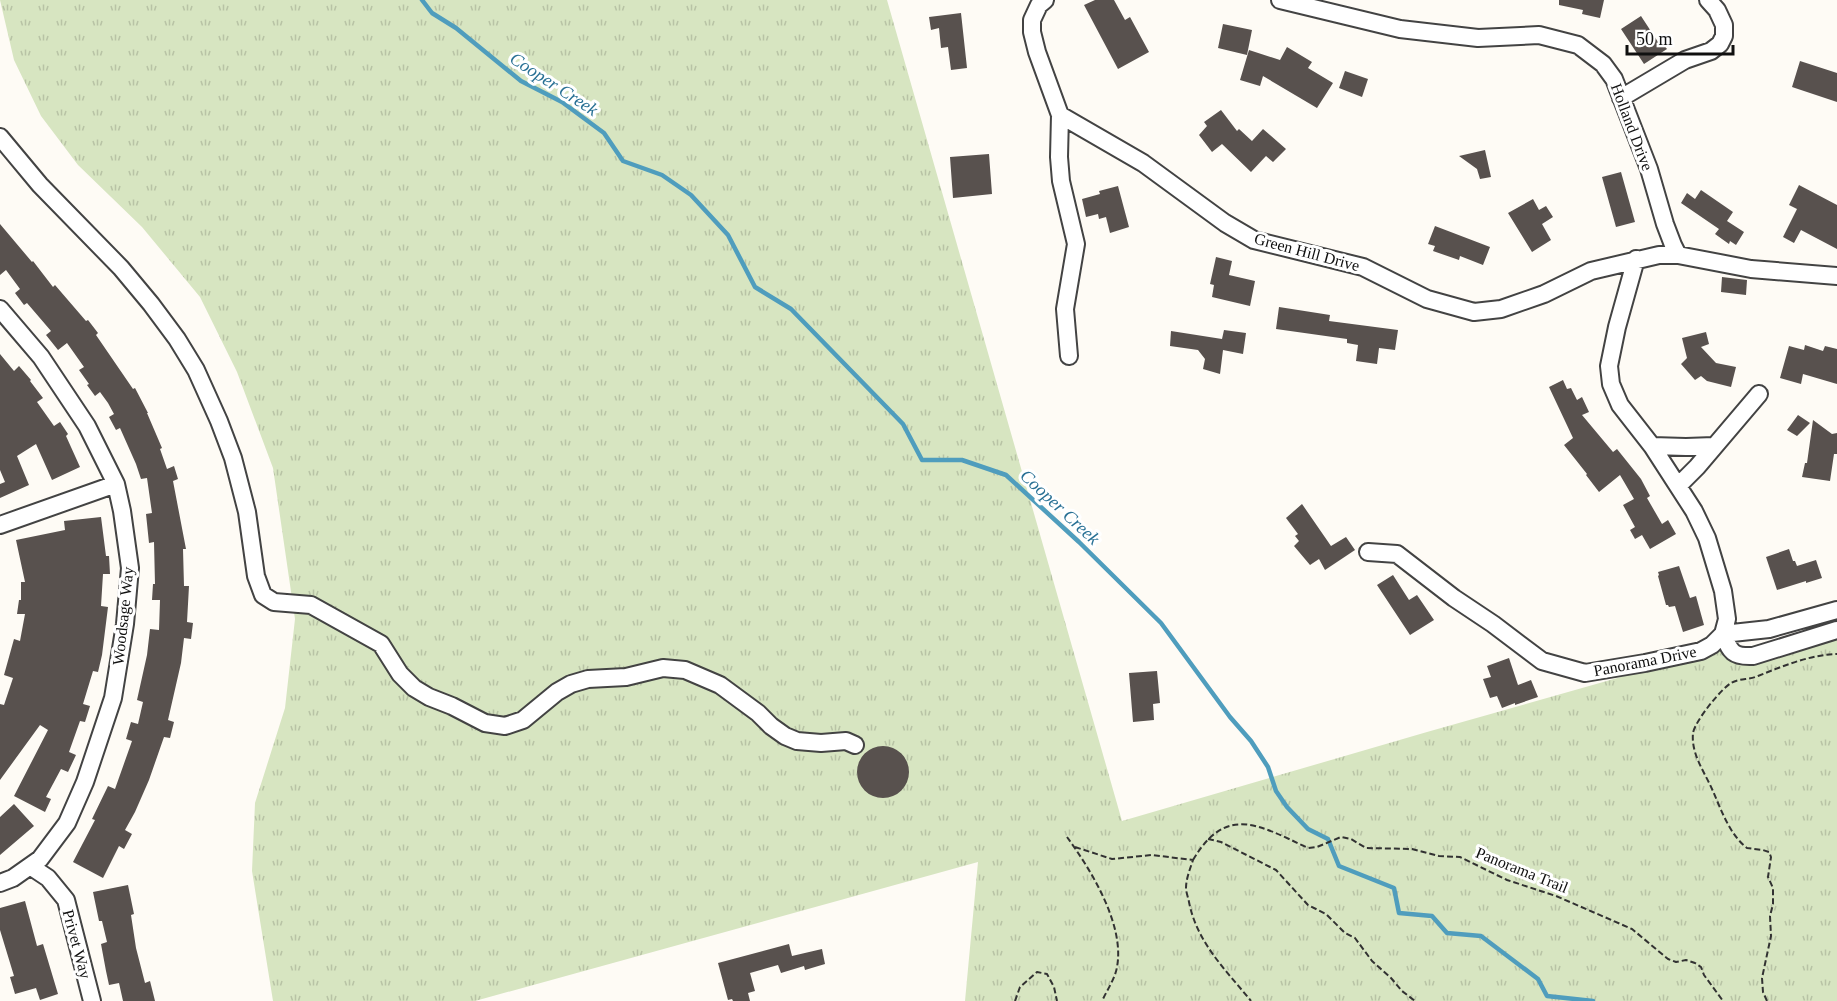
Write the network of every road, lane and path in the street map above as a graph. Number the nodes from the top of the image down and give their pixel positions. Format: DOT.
graph roads {
  1 [pos="1044,0"];
  2 [pos="1281,0"];
  3 [pos="1708,0"];
  4 [pos="1621,98"];
  5 [pos="1060,115"];
  6 [pos="0,137"];
  7 [pos="1678,255"];
  8 [pos="1636,259"];
  9 [pos="1837,276"];
  10 [pos="0,309"];
  11 [pos="1069,356"];
  12 [pos="1759,394"];
  13 [pos="1652,446"];
  14 [pos="1714,446"];
  15 [pos="116,484"];
  16 [pos="1678,486"];
  17 [pos="0,525"];
  18 [pos="1368,552"];
  19 [pos="1837,610"];
  20 [pos="1837,630"];
  21 [pos="1723,634"];
  22 [pos="1837,654"];
  23 [pos="855,745"];
  24 [pos="1067,837"];
  25 [pos="1208,839"];
  26 [pos="1075,847"];
  27 [pos="1193,860"];
  28 [pos="30,866"];
  29 [pos="0,883"];
  30 [pos="92,1001"];
  31 [pos="1015,1001"];
  32 [pos="1057,1001"];
  33 [pos="1102,1001"];
  34 [pos="1251,1001"];
  35 [pos="1415,1001"];
  36 [pos="1723,1001"];
  37 [pos="1767,1001"];
  1 -- 5 [label="street"];
  2 -- 4 [label="street, Holland Drive"];
  3 -- 4 [label="street"];
  4 -- 7 [label="street, Holland Drive"];
  5 -- 8 [label="street, Green Hill Drive"];
  5 -- 11 [label="street"];
  6 -- 23 [label="street"];
  7 -- 8 [label="street, Green Hill Drive"];
  7 -- 9 [label="street"];
  8 -- 13 [label="street"];
  10 -- 15 [label="street, Woodsage Way"];
  12 -- 14 [label="street"];
  13 -- 14 [label="street"];
  13 -- 16 [label="street"];
  14 -- 16 [label="street"];
  15 -- 17 [label="street"];
  15 -- 28 [label="street, Woodsage Way"];
  16 -- 21 [label="street"];
  18 -- 21 [label="street, Panorama Drive"];
  19 -- 21 [label="street"];
  20 -- 21 [label="street"];
  22 -- 37 [label="path"];
  24 -- 26 [label="path"];
  25 -- 27 [label="path, Panorama Trail"];
  25 -- 35 [label="path"];
  25 -- 36 [label="path, Panorama Trail"];
  26 -- 27 [label="path"];
  26 -- 33 [label="path"];
  27 -- 34 [label="path"];
  28 -- 29 [label="street, Woodsage Way"];
  28 -- 30 [label="street, Privet Way"];
  31 -- 32 [label="path"];
}
